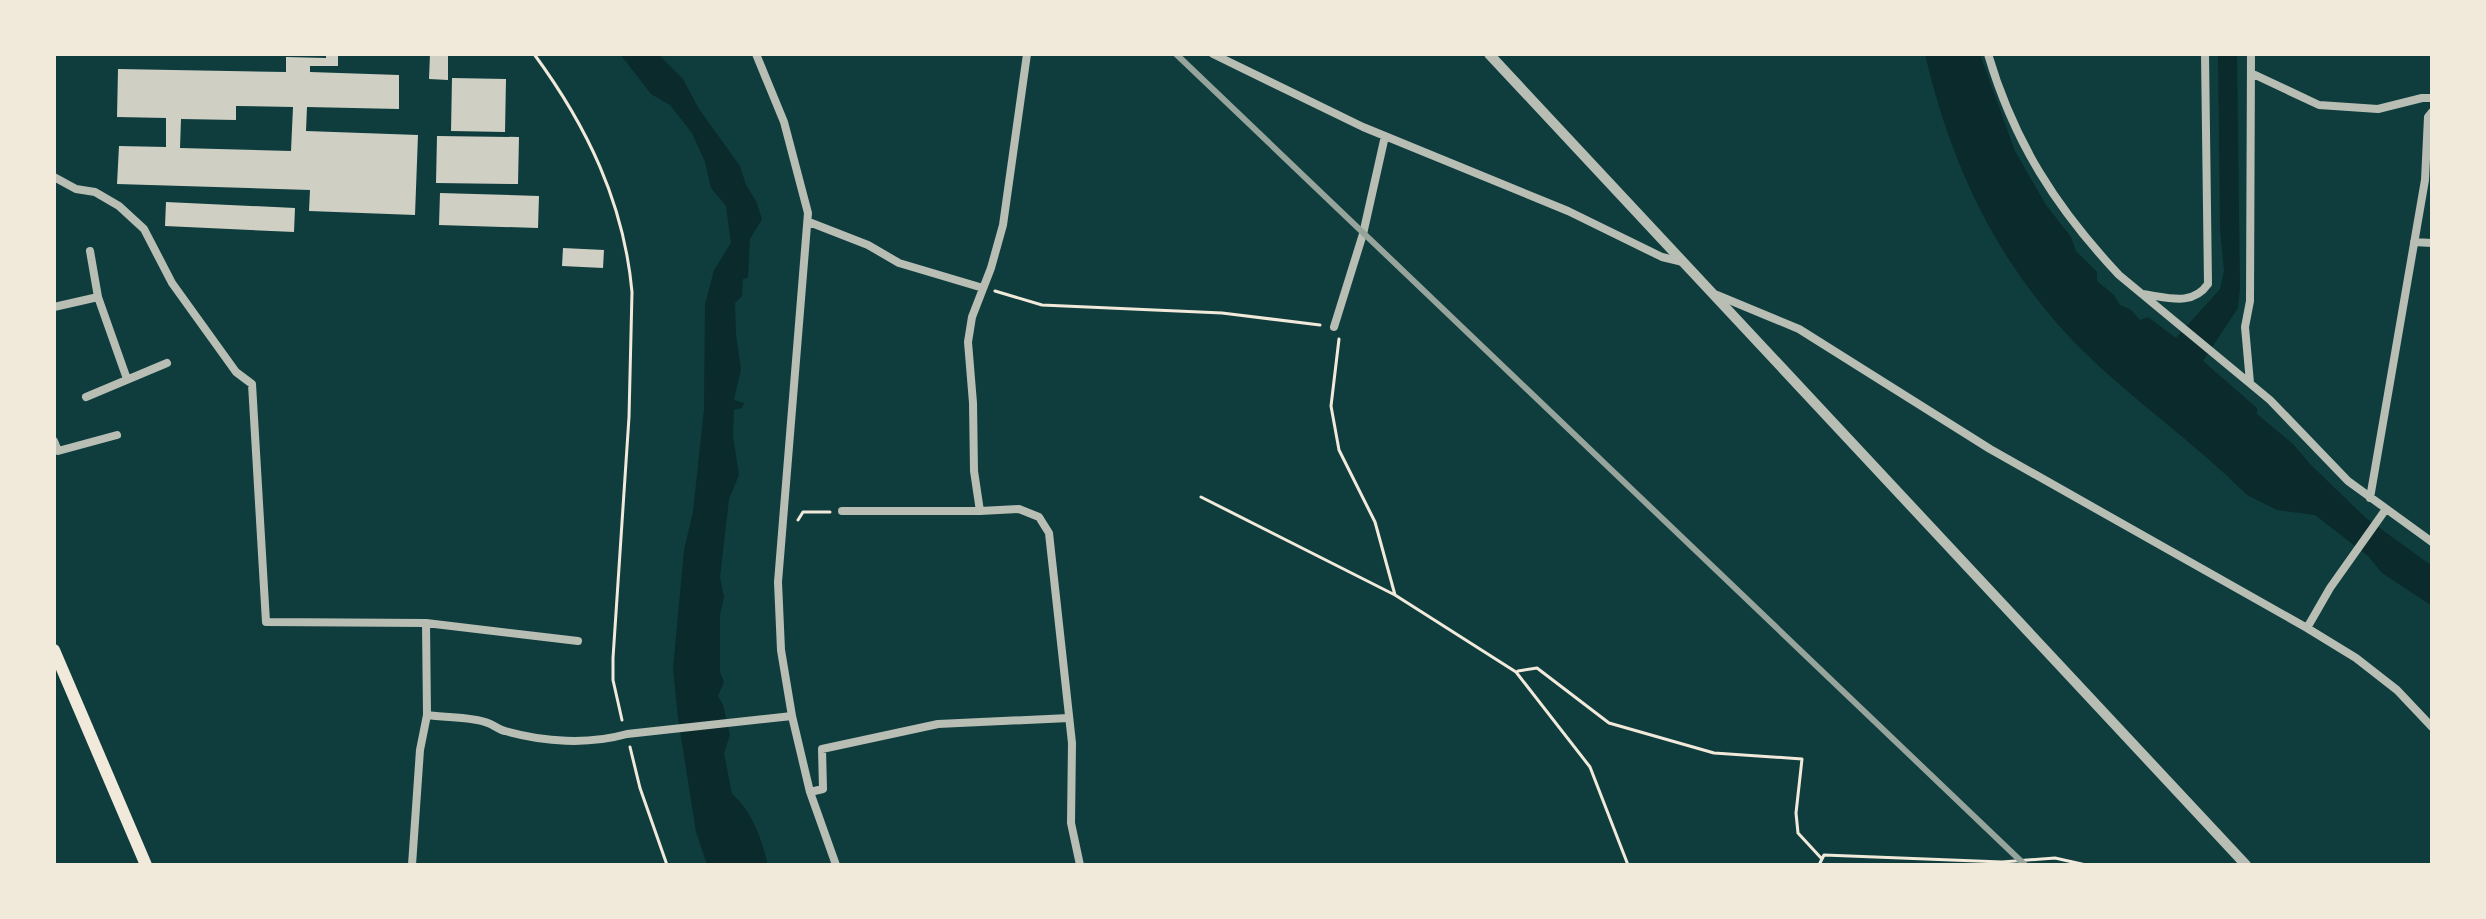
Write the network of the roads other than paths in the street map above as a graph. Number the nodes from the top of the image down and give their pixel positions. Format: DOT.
graph roads {
  1 [pos="756,54"];
  2 [pos="1027,54"];
  3 [pos="1213,54"];
  4 [pos="1489,54"];
  5 [pos="1988,54"];
  6 [pos="2205,54"];
  7 [pos="2251,54"];
  8 [pos="2251,73"];
  9 [pos="2432,98"];
  10 [pos="2432,112"];
  11 [pos="1385,136"];
  12 [pos="54,177"];
  13 [pos="809,222"];
  14 [pos="2414,242"];
  15 [pos="2432,243"];
  16 [pos="90,251"];
  17 [pos="1685,263"];
  18 [pos="983,288"];
  19 [pos="2142,294"];
  20 [pos="1717,295"];
  21 [pos="98,297"];
  22 [pos="54,307"];
  23 [pos="1334,327"];
  24 [pos="167,363"];
  25 [pos="127,379"];
  26 [pos="2250,383"];
  27 [pos="86,397"];
  28 [pos="117,435"];
  29 [pos="54,441"];
  30 [pos="2370,498"];
  31 [pos="2386,509"];
  32 [pos="842,511"];
  33 [pos="980,511"];
  34 [pos="2432,542"];
  35 [pos="426,623"];
  36 [pos="2307,628"];
  37 [pos="578,641"];
  38 [pos="54,651"];
  39 [pos="427,715"];
  40 [pos="792,716"];
  41 [pos="1069,718"];
  42 [pos="2432,727"];
  43 [pos="810,792"];
  44 [pos="146,865"];
  45 [pos="412,865"];
  46 [pos="836,865"];
  47 [pos="1080,865"];
  48 [pos="2246,865"];
  1 -- 13 [label="street"];
  2 -- 18 [label="street"];
  3 -- 11 [label="street"];
  4 -- 17 [label="street"];
  5 -- 19 [label="street"];
  6 -- 19 [label="street"];
  7 -- 8 [label="street"];
  8 -- 9 [label="street"];
  8 -- 26 [label="street"];
  10 -- 14 [label="street"];
  11 -- 17 [label="street"];
  11 -- 23 [label="street"];
  12 -- 35 [label="street"];
  13 -- 18 [label="street"];
  13 -- 40 [label="street"];
  14 -- 15 [label="street"];
  14 -- 30 [label="street"];
  16 -- 21 [label="street"];
  17 -- 20 [label="street"];
  18 -- 33 [label="street"];
  19 -- 26 [label="street"];
  20 -- 36 [label="street"];
  20 -- 48 [label="street"];
  21 -- 22 [label="street"];
  21 -- 25 [label="street"];
  24 -- 25 [label="street"];
  25 -- 27 [label="street"];
  26 -- 30 [label="street"];
  28 -- 29 [label="street"];
  30 -- 31 [label="street"];
  31 -- 34 [label="street"];
  31 -- 36 [label="street"];
  32 -- 33 [label="street"];
  33 -- 41 [label="street"];
  35 -- 37 [label="street"];
  35 -- 39 [label="street"];
  36 -- 42 [label="street"];
  38 -- 44 [label="main road"];
  39 -- 40 [label="street"];
  39 -- 45 [label="street"];
  40 -- 43 [label="street"];
  41 -- 43 [label="street"];
  41 -- 47 [label="street"];
  43 -- 46 [label="street"];
}
